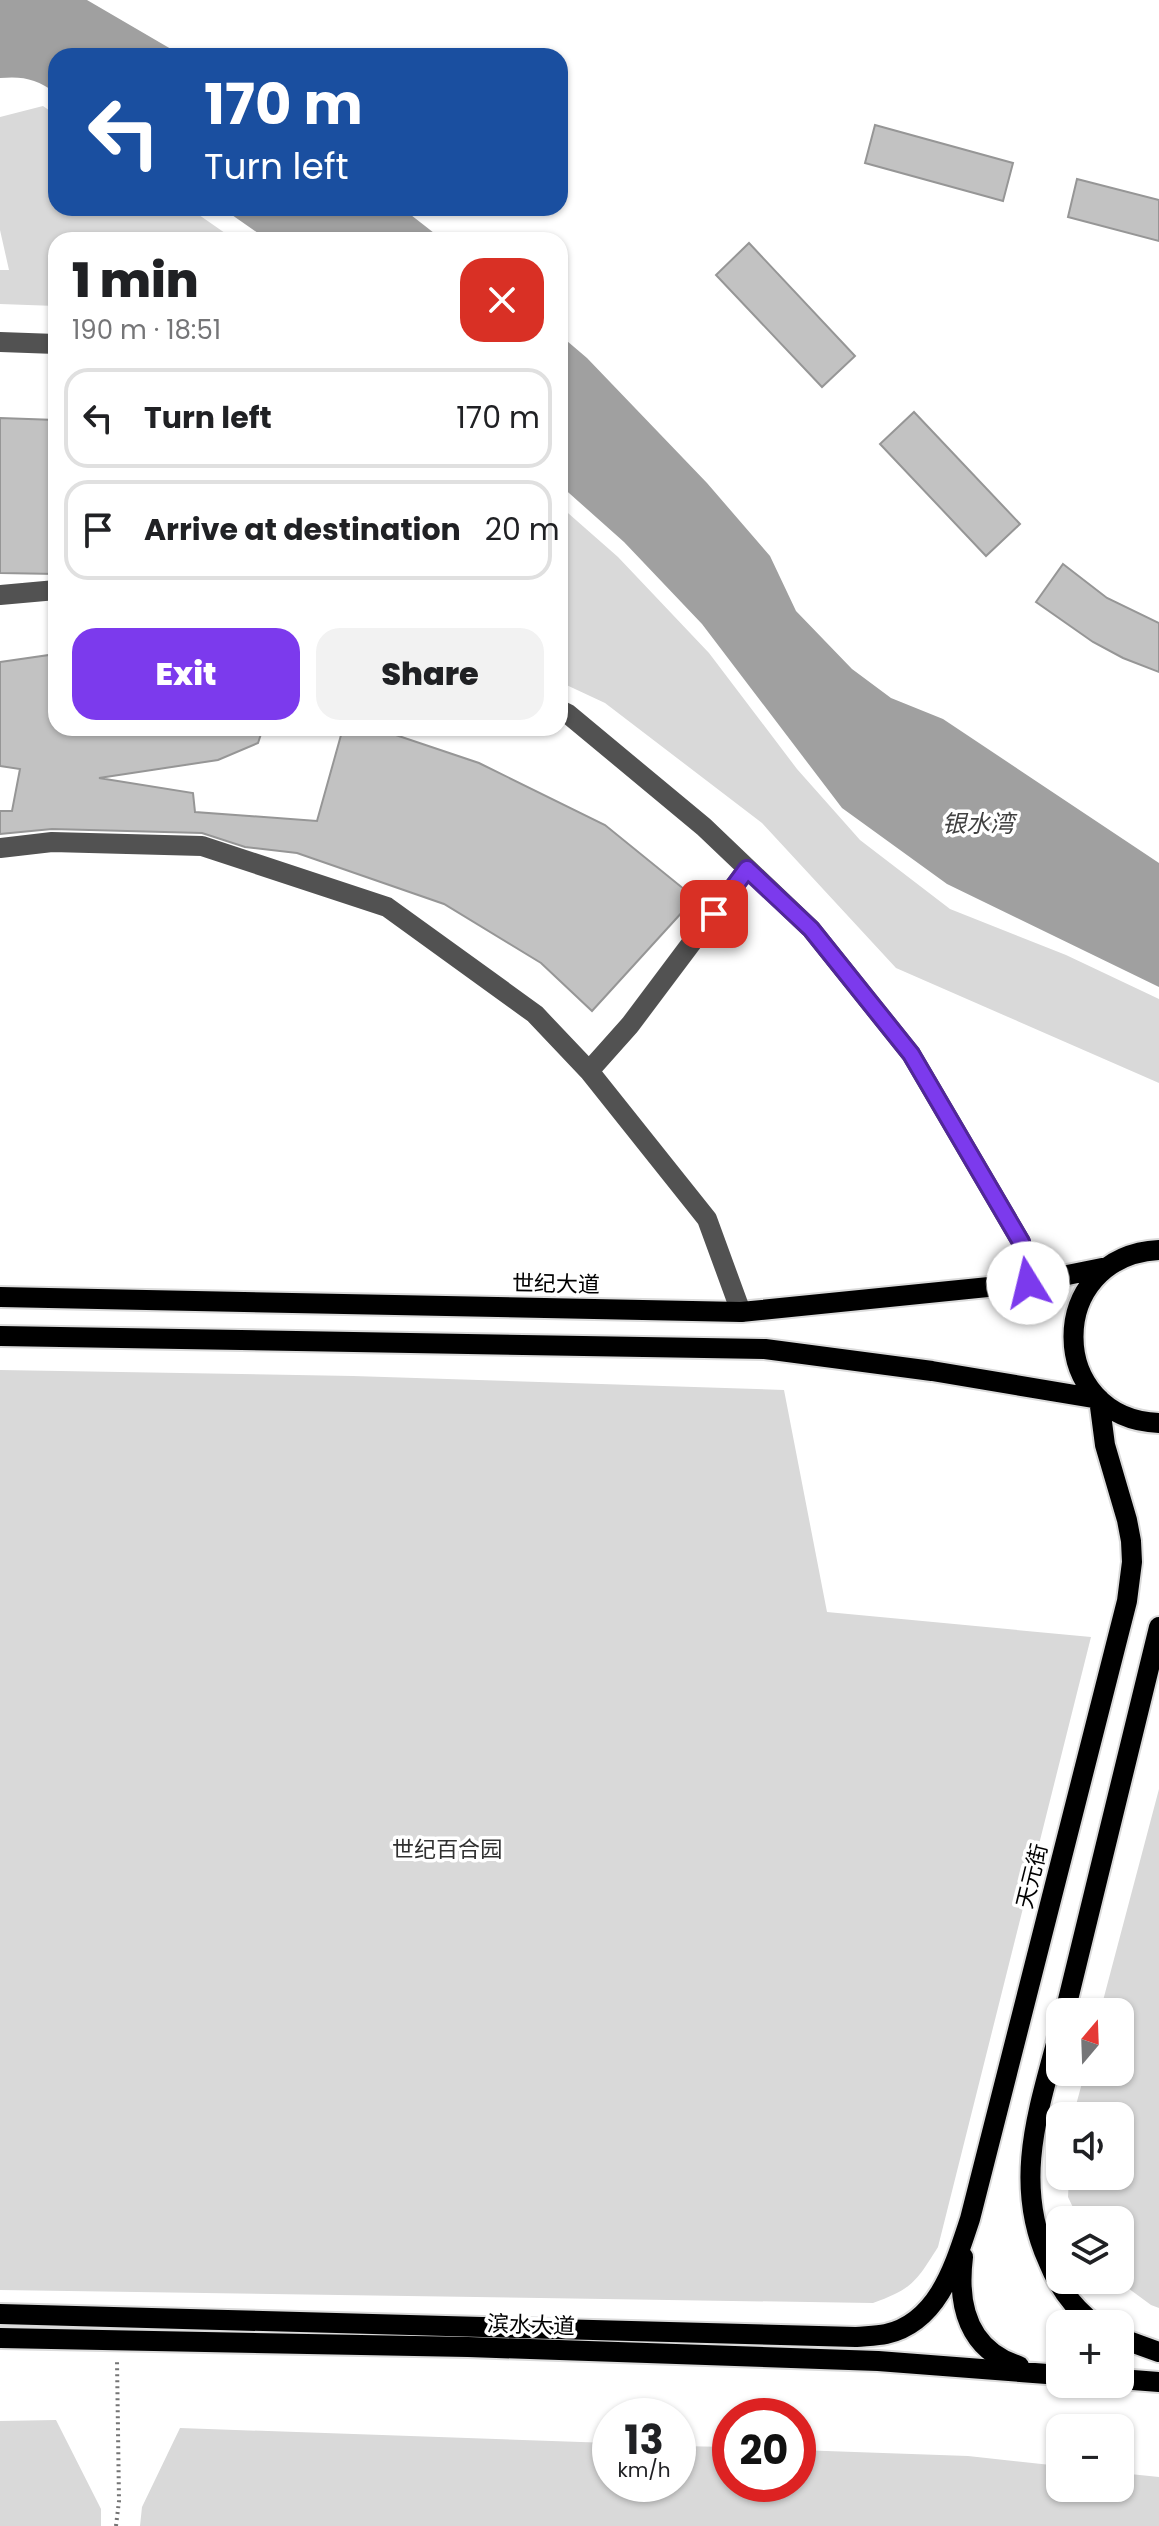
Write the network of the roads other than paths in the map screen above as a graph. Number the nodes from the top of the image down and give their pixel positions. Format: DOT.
graph roads {
  1 [pos="0,342"];
  2 [pos="48,344"];
  3 [pos="48,591"];
  4 [pos="0,595"];
  5 [pos="568,714"];
  6 [pos="0,848"];
  7 [pos="747,869"];
  8 [pos="589,1071"];
  9 [pos="1154,1246"];
  10 [pos="1107,1267"];
  11 [pos="1028,1283"];
  12 [pos="0,1297"];
  13 [pos="741,1312"];
  14 [pos="0,1336"];
  15 [pos="1099,1399"];
  16 [pos="1159,1423"];
  17 [pos="1159,1627"];
  18 [pos="1068,1998"];
  19 [pos="1046,2082"];
  20 [pos="967,2229"];
  21 [pos="1079,2310"];
  22 [pos="0,2314"];
  23 [pos="887,2334"];
  24 [pos="0,2338"];
  25 [pos="1134,2343"];
  26 [pos="1159,2352"];
  27 [pos="1046,2372"];
  28 [pos="1046,2374"];
  29 [pos="1134,2380"];
  30 [pos="1159,2382"];
  1 -- 2 [label="lane"];
  3 -- 4 [label="lane"];
  5 -- 7 [label="lane"];
  6 -- 8 [label="lane"];
  7 -- 8 [label="lane"];
  7 -- 11 [label="lane"];
  8 -- 13 [label="lane"];
  9 -- 10 [label="main road, 世纪大道"];
  10 -- 11 [label="main road, 世纪大道"];
  10 -- 15 [label="main road"];
  11 -- 13 [label="main road, 世纪大道"];
  12 -- 13 [label="main road, 世纪大道"];
  14 -- 15 [label="main road"];
  15 -- 16 [label="main road"];
  15 -- 20 [label="main road, 天元街"];
  17 -- 18 [label="main road"];
  19 -- 21 [label="main road"];
  20 -- 23 [label="main road, 天元街"];
  20 -- 27 [label="main road"];
  22 -- 23 [label="main road, 滨水大道"];
  24 -- 28 [label="main road, 滨水大道"];
  25 -- 26 [label="main road"];
  29 -- 30 [label="main road"];
}
